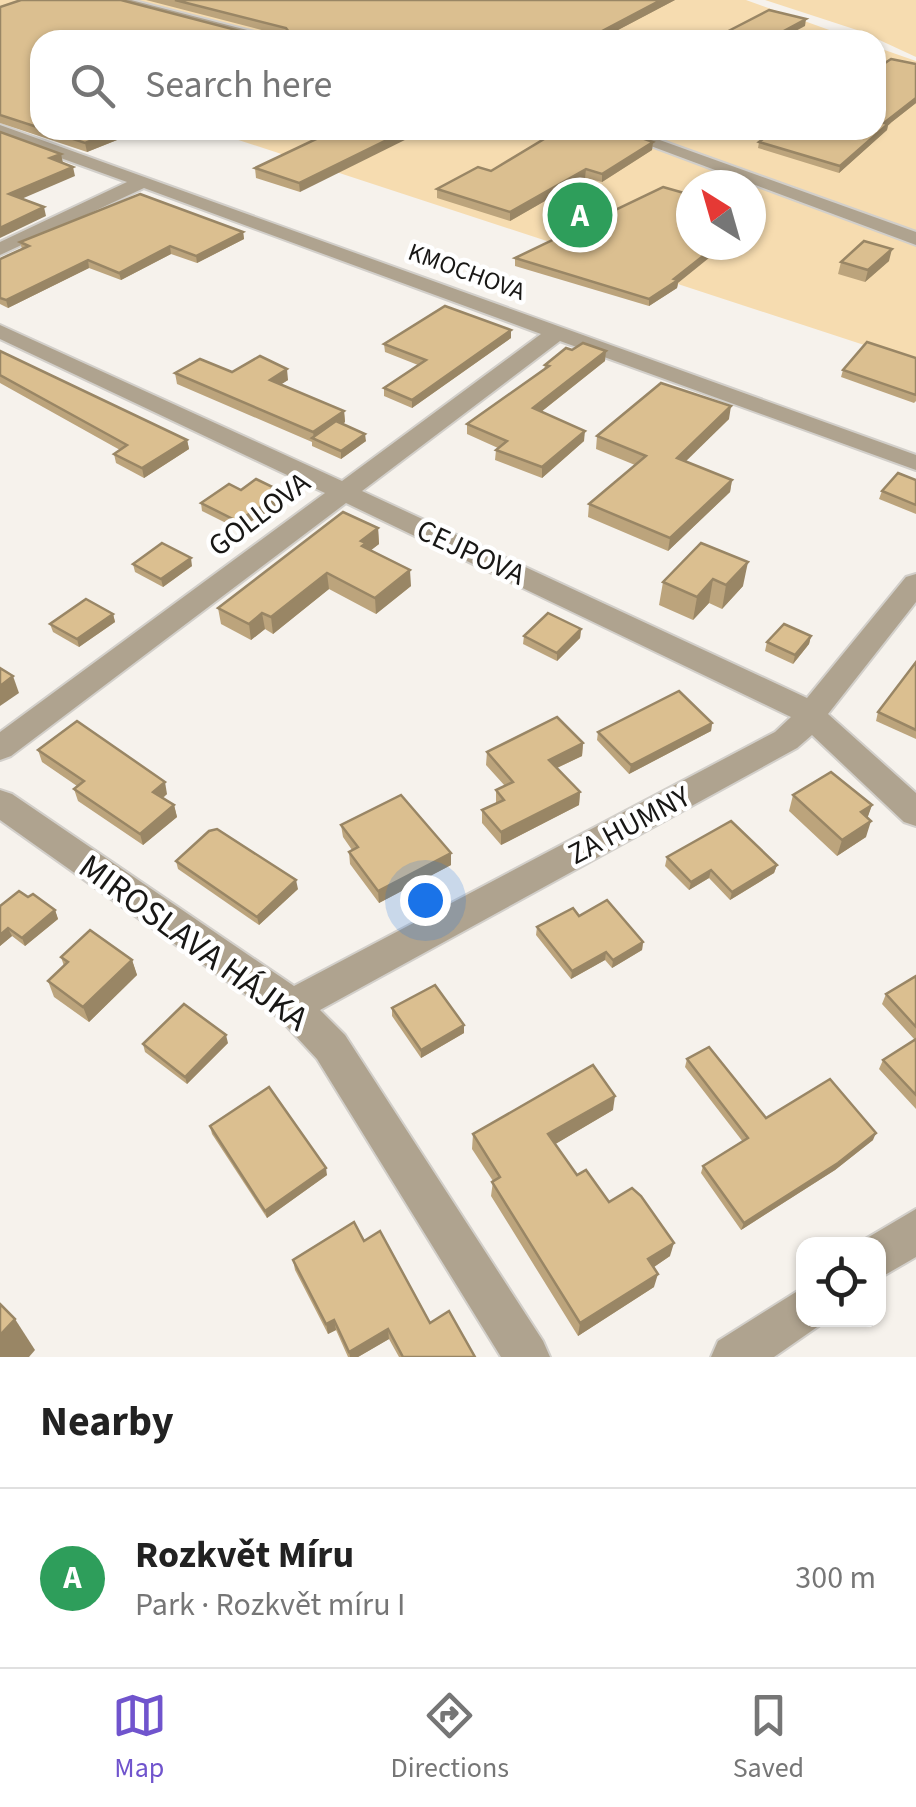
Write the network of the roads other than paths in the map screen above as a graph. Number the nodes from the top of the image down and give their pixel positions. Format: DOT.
graph roads {
  1 [pos="114,0"];
  2 [pos="238,30"];
  3 [pos="0,130"];
  4 [pos="644,140"];
  5 [pos="143,182"];
  6 [pos="916,239"];
  7 [pos="0,249"];
  8 [pos="0,331"];
  9 [pos="556,332"];
  10 [pos="916,463"];
  11 [pos="344,492"];
  12 [pos="916,582"];
  13 [pos="810,714"];
  14 [pos="0,748"];
  15 [pos="0,803"];
  16 [pos="916,813"];
  17 [pos="292,1006"];
  18 [pos="916,1230"];
  19 [pos="886,1251"];
  20 [pos="796,1314"];
  21 [pos="527,1357"];
  22 [pos="734,1357"];
  1 -- 2 [label="street"];
  3 -- 5 [label="street, KMOCHOVA"];
  4 -- 6 [label="street"];
  5 -- 7 [label="street"];
  5 -- 9 [label="street, KMOCHOVA"];
  8 -- 11 [label="street, CEJPOVA"];
  9 -- 10 [label="street, KMOCHOVA"];
  9 -- 11 [label="street, GOLLOVA"];
  11 -- 13 [label="street, CEJPOVA"];
  11 -- 14 [label="street, GOLLOVA"];
  12 -- 13 [label="street, ZA HUMNY"];
  13 -- 16 [label="street, CEJPOVA"];
  13 -- 17 [label="street, ZA HUMNY"];
  15 -- 17 [label="street, MIROSLAVA HÁJKA"];
  17 -- 21 [label="street, MIROSLAVA HÁJKA"];
  18 -- 19 [label="street"];
  20 -- 22 [label="street"];
}
